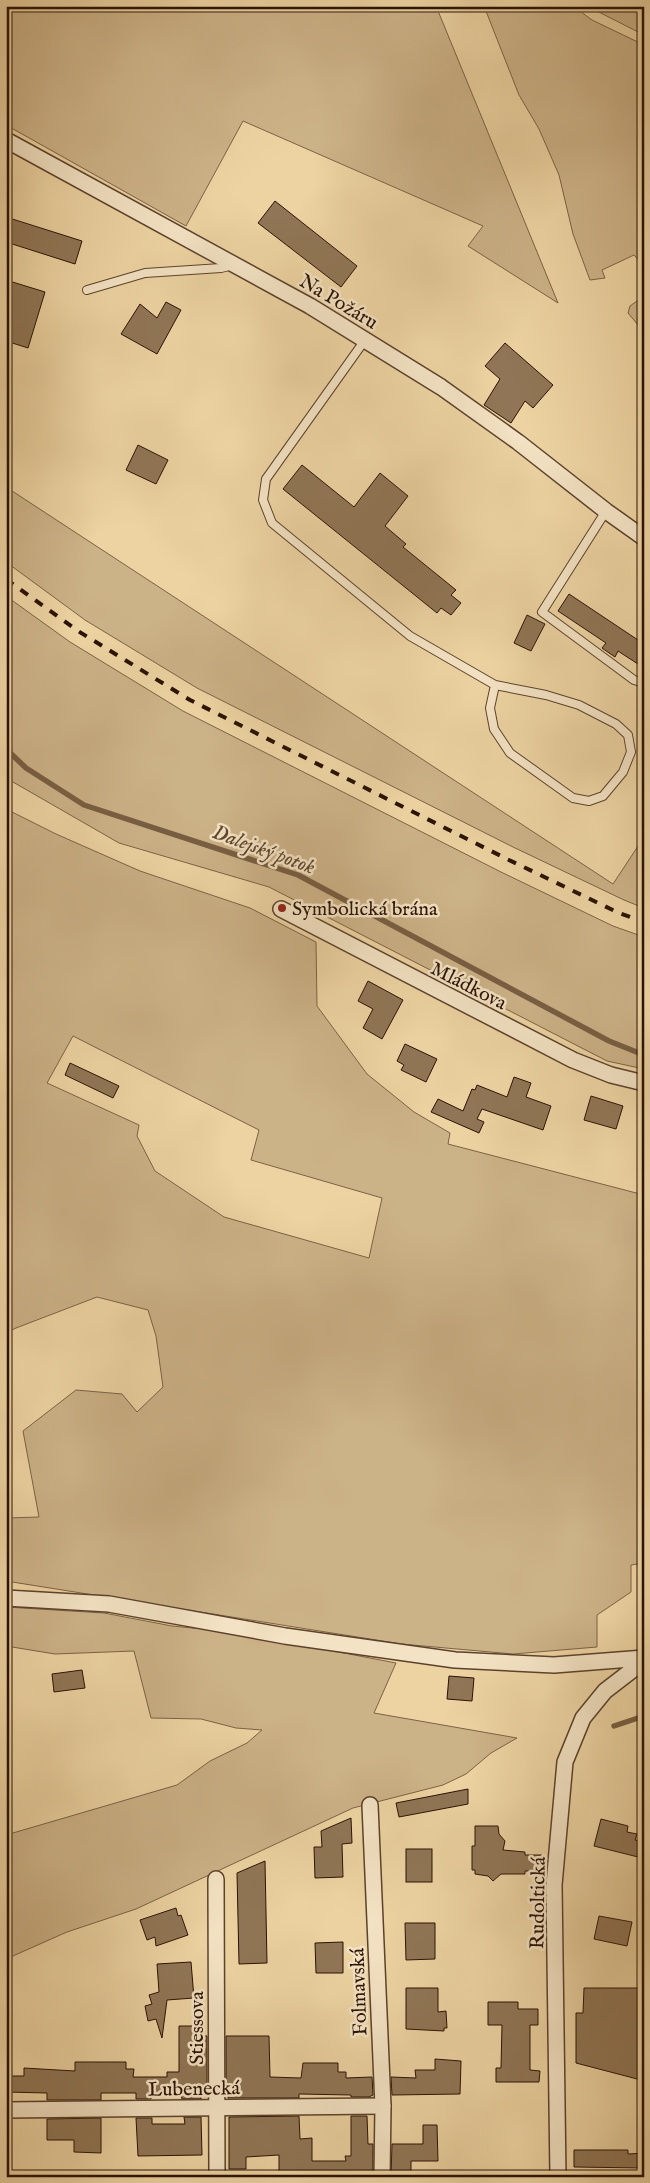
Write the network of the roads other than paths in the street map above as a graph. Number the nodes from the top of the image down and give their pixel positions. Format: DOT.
graph roads {
  1 [pos="6,140"];
  2 [pos="233,265"];
  3 [pos="87,290"];
  4 [pos="365,340"];
  5 [pos="606,512"];
  6 [pos="644,538"];
  7 [pos="644,683"];
  8 [pos="494,685"];
  9 [pos="281,909"];
  10 [pos="644,1083"];
  11 [pos="6,1598"];
  12 [pos="644,1659"];
  13 [pos="370,1805"];
  14 [pos="216,1879"];
  15 [pos="383,2106"];
  16 [pos="216,2107"];
  17 [pos="6,2110"];
  18 [pos="217,2177"];
  19 [pos="382,2177"];
  20 [pos="558,2177"];
  1 -- 2 [label="street, Na Požáru"];
  2 -- 3 [label="lane"];
  2 -- 4 [label="street, Na Požáru"];
  4 -- 5 [label="street, Na Požáru"];
  4 -- 8 [label="lane"];
  5 -- 6 [label="street, Na Požáru"];
  5 -- 7 [label="lane"];
  8 -- 8 [label="lane"];
  9 -- 10 [label="street, Mládkova"];
  11 -- 12 [label="street"];
  12 -- 20 [label="street, Rudoltická"];
  13 -- 15 [label="street, Folmavská"];
  14 -- 16 [label="street, Stiessova"];
  15 -- 16 [label="street, Lubenecká"];
  15 -- 19 [label="street, Folmavská"];
  16 -- 17 [label="street, Lubenecká"];
  16 -- 18 [label="street, Stiessova"];
}
